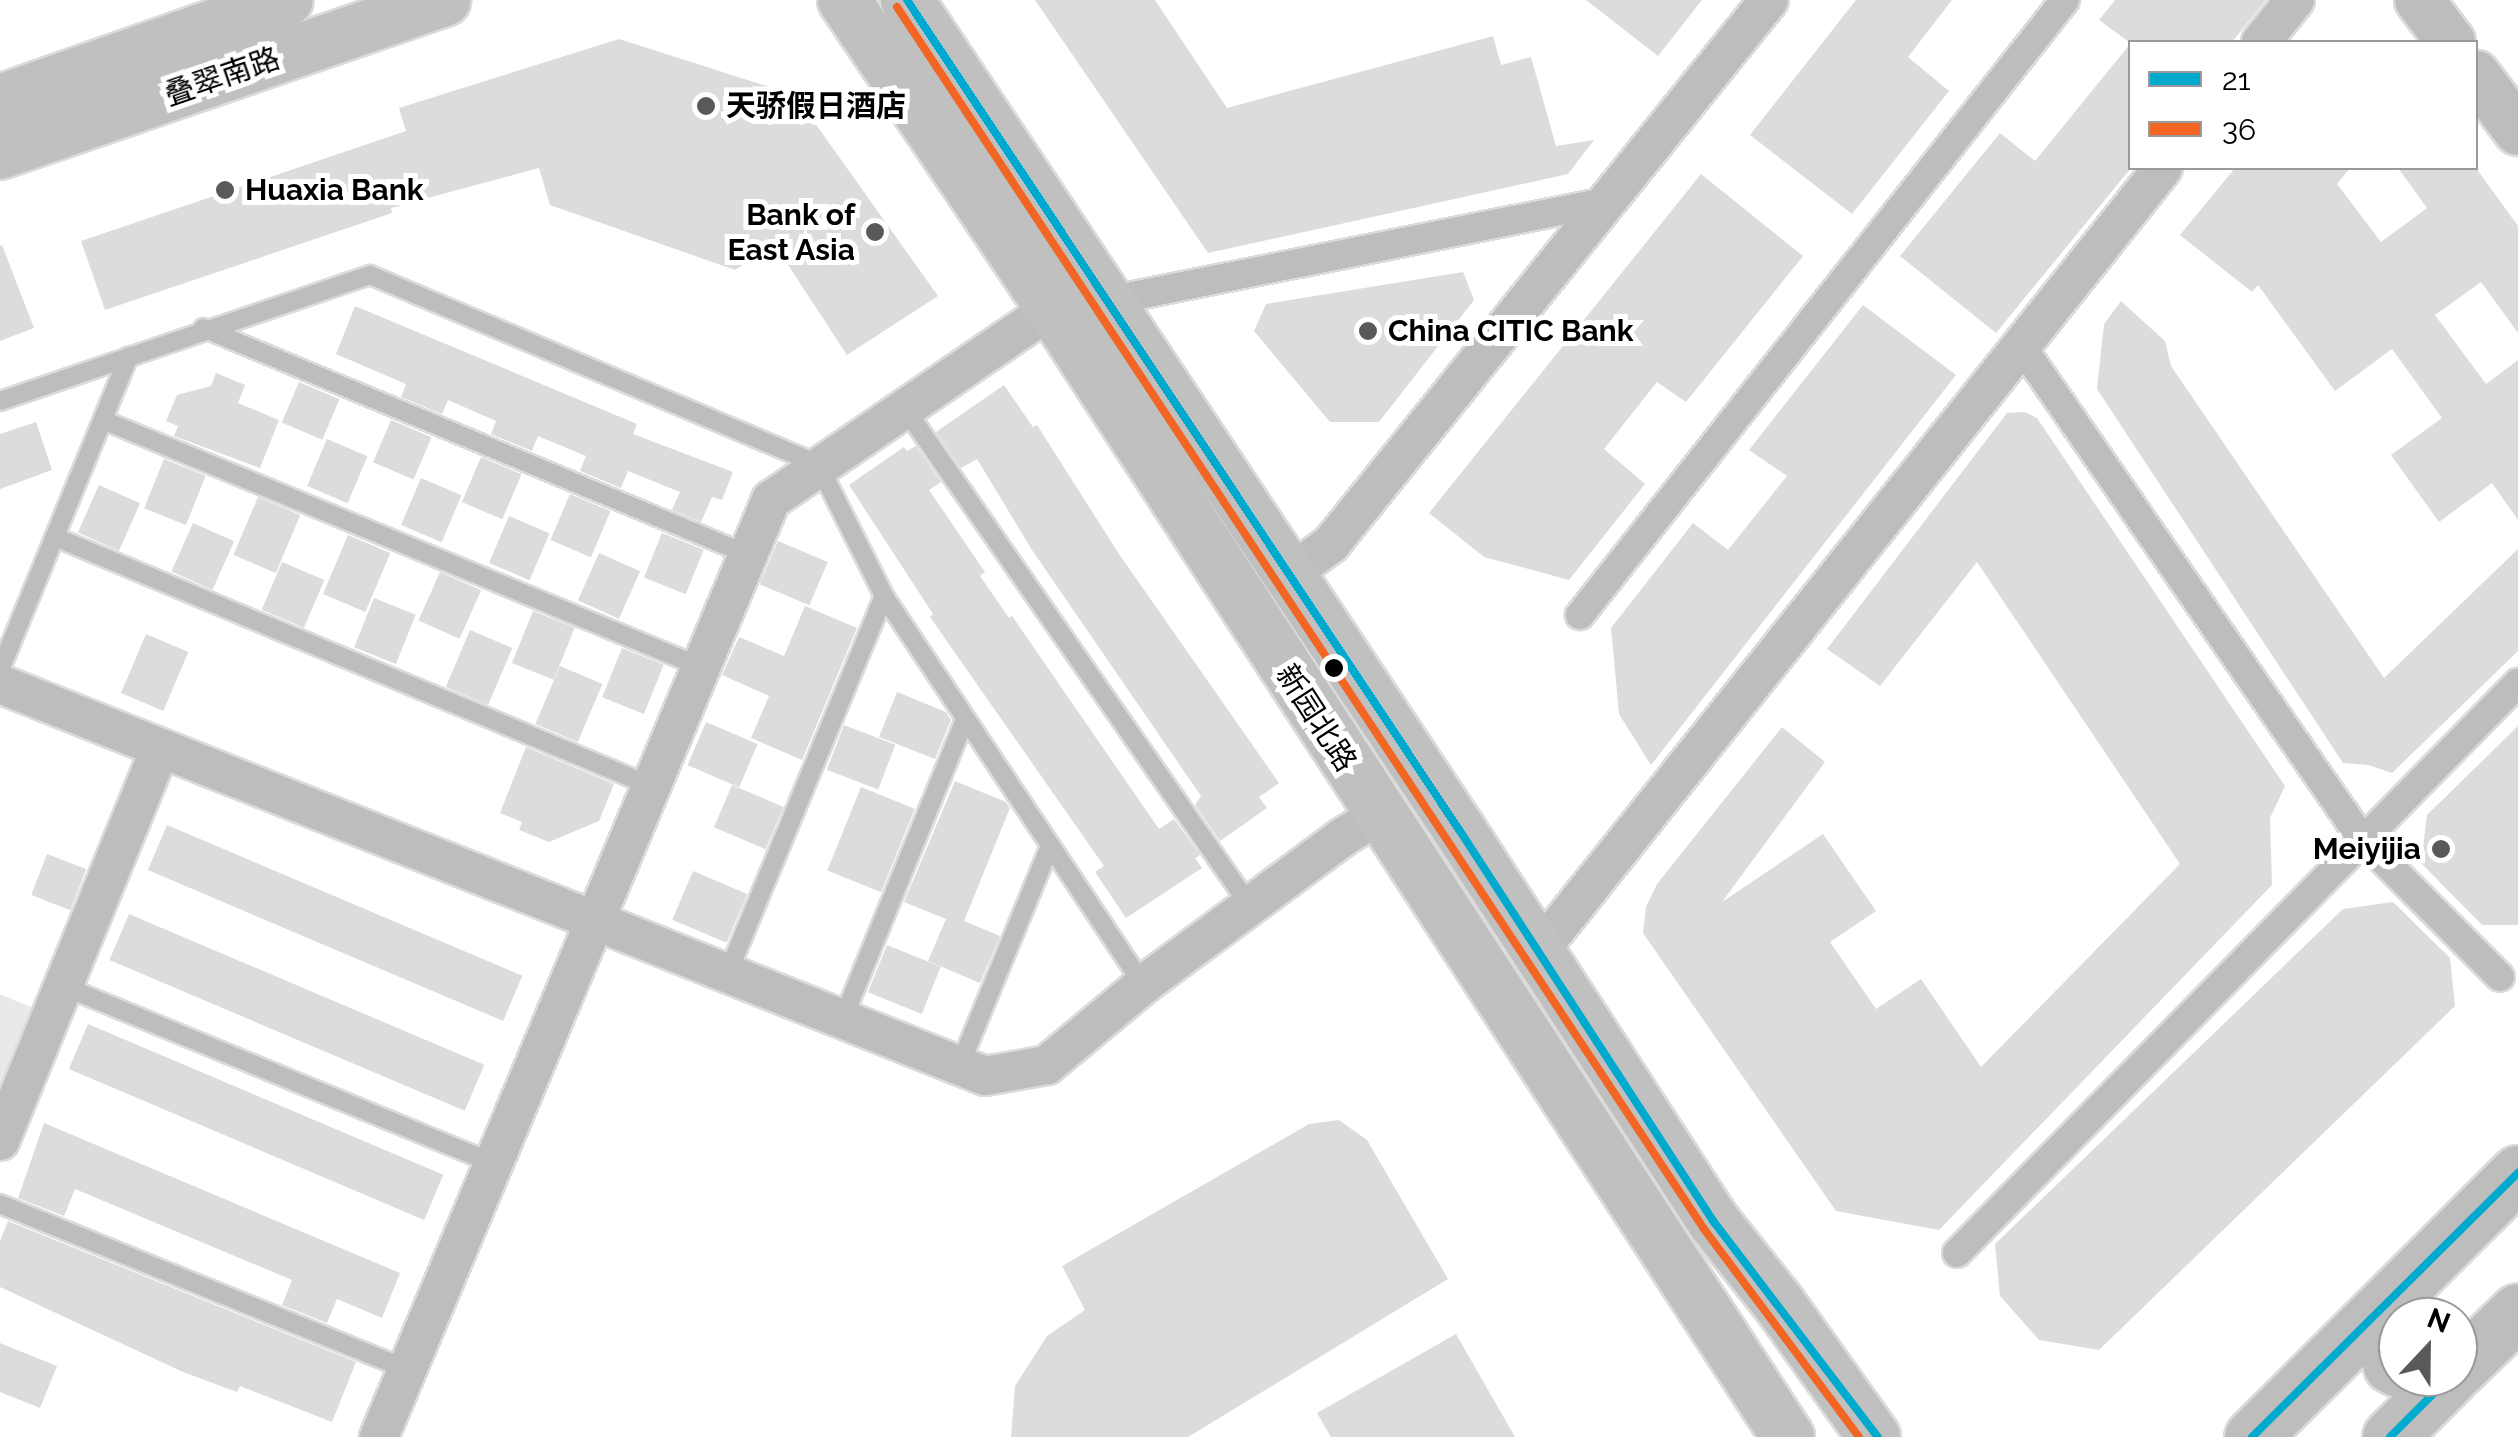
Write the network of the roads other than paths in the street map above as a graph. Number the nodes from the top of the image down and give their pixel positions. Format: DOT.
graph roads {
  1 [pos="287,0"];
  2 [pos="444,0"];
  3 [pos="826,0"];
  4 [pos="907,0"];
  5 [pos="1768,0"];
  6 [pos="2065,0"];
  7 [pos="2294,0"];
  8 [pos="2419,0"];
  9 [pos="856,20"];
  10 [pos="2263,40"];
  11 [pos="2449,40"];
  12 [pos="2478,78"];
  13 [pos="968,90"];
  14 [pos="0,101"];
  15 [pos="923,119"];
  16 [pos="2518,131"];
  17 [pos="0,153"];
  18 [pos="2161,170"];
  19 [pos="1605,202"];
  20 [pos="1108,301"];
  21 [pos="1052,308"];
  22 [pos="203,328"];
  23 [pos="2022,347"];
  24 [pos="130,356"];
  25 [pos="0,401"];
  26 [pos="906,410"];
  27 [pos="103,420"];
  28 [pos="818,464"];
  29 [pos="54,537"];
  30 [pos="748,554"];
  31 [pos="1290,574"];
  32 [pos="884,596"];
  33 [pos="1580,615"];
  34 [pos="701,667"];
  35 [pos="0,670"];
  36 [pos="2518,683"];
  37 [pos="0,684"];
  38 [pos="965,719"];
  39 [pos="160,748"];
  40 [pos="651,786"];
  41 [pos="1379,816"];
  42 [pos="2362,839"];
  43 [pos="1050,846"];
  44 [pos="1250,906"];
  45 [pos="594,922"];
  46 [pos="1539,951"];
  47 [pos="727,975"];
  48 [pos="2500,977"];
  49 [pos="1142,985"];
  50 [pos="63,986"];
  51 [pos="842,1021"];
  52 [pos="958,1068"];
  53 [pos="0,1141"];
  54 [pos="493,1163"];
  55 [pos="2518,1173"];
  56 [pos="0,1204"];
  57 [pos="1957,1254"];
  58 [pos="1780,1304"];
  59 [pos="2518,1311"];
  60 [pos="2377,1316"];
  61 [pos="2378,1320"];
  62 [pos="1727,1339"];
  63 [pos="2478,1341"];
  64 [pos="407,1369"];
  65 [pos="2417,1397"];
  66 [pos="1874,1434"];
  67 [pos="379,1437"];
  68 [pos="1788,1437"];
  69 [pos="2252,1437"];
  70 [pos="2390,1437"];
  1 -- 14 [label="main road, 叠翠南路"];
  2 -- 17 [label="main road, 叠翠南路"];
  3 -- 9 [label="main road, 新园北路"];
  4 -- 13 [label="main road, 新园北路"];
  5 -- 19 [label="street"];
  6 -- 33 [label="street"];
  7 -- 10 [label="street"];
  8 -- 11 [label="street"];
  9 -- 15 [label="main road, 新园北路"];
  12 -- 16 [label="street"];
  13 -- 15 [label="main road"];
  13 -- 20 [label="main road, 新园北路"];
  15 -- 21 [label="main road, 新园北路"];
  18 -- 23 [label="street"];
  19 -- 20 [label="street"];
  19 -- 31 [label="street"];
  20 -- 31 [label="main road, 新园北路"];
  21 -- 26 [label="street"];
  21 -- 41 [label="main road, 新园北路"];
  22 -- 24 [label="lane"];
  22 -- 28 [label="lane"];
  22 -- 30 [label="lane"];
  23 -- 42 [label="street"];
  23 -- 46 [label="street"];
  24 -- 25 [label="lane"];
  24 -- 27 [label="lane"];
  26 -- 28 [label="street"];
  26 -- 44 [label="lane"];
  27 -- 29 [label="lane"];
  27 -- 34 [label="lane"];
  28 -- 30 [label="street"];
  28 -- 32 [label="lane"];
  29 -- 35 [label="lane"];
  29 -- 40 [label="lane"];
  30 -- 34 [label="street"];
  31 -- 46 [label="main road, 新园北路"];
  32 -- 38 [label="lane"];
  32 -- 47 [label="lane"];
  34 -- 40 [label="street"];
  36 -- 42 [label="street"];
  37 -- 39 [label="street"];
  38 -- 43 [label="lane"];
  38 -- 51 [label="lane"];
  39 -- 45 [label="street"];
  39 -- 50 [label="street"];
  40 -- 45 [label="street"];
  41 -- 44 [label="street"];
  41 -- 62 [label="main road, 新园北路"];
  42 -- 48 [label="street"];
  42 -- 57 [label="street"];
  43 -- 49 [label="lane"];
  43 -- 52 [label="lane"];
  44 -- 49 [label="street"];
  45 -- 47 [label="street"];
  45 -- 54 [label="street"];
  46 -- 58 [label="main road, 新园北路"];
  47 -- 51 [label="street"];
  49 -- 52 [label="street"];
  50 -- 53 [label="street"];
  50 -- 54 [label="lane"];
  51 -- 52 [label="street"];
  54 -- 64 [label="street"];
  55 -- 60 [label="main road"];
  56 -- 64 [label="lane"];
  58 -- 62 [label="main road"];
  58 -- 66 [label="main road, 新园北路"];
  59 -- 63 [label="main road"];
  60 -- 61 [label="main road"];
  60 -- 69 [label="main road"];
  62 -- 68 [label="main road, 新园北路"];
  64 -- 67 [label="street"];
  65 -- 70 [label="main road"];
}
